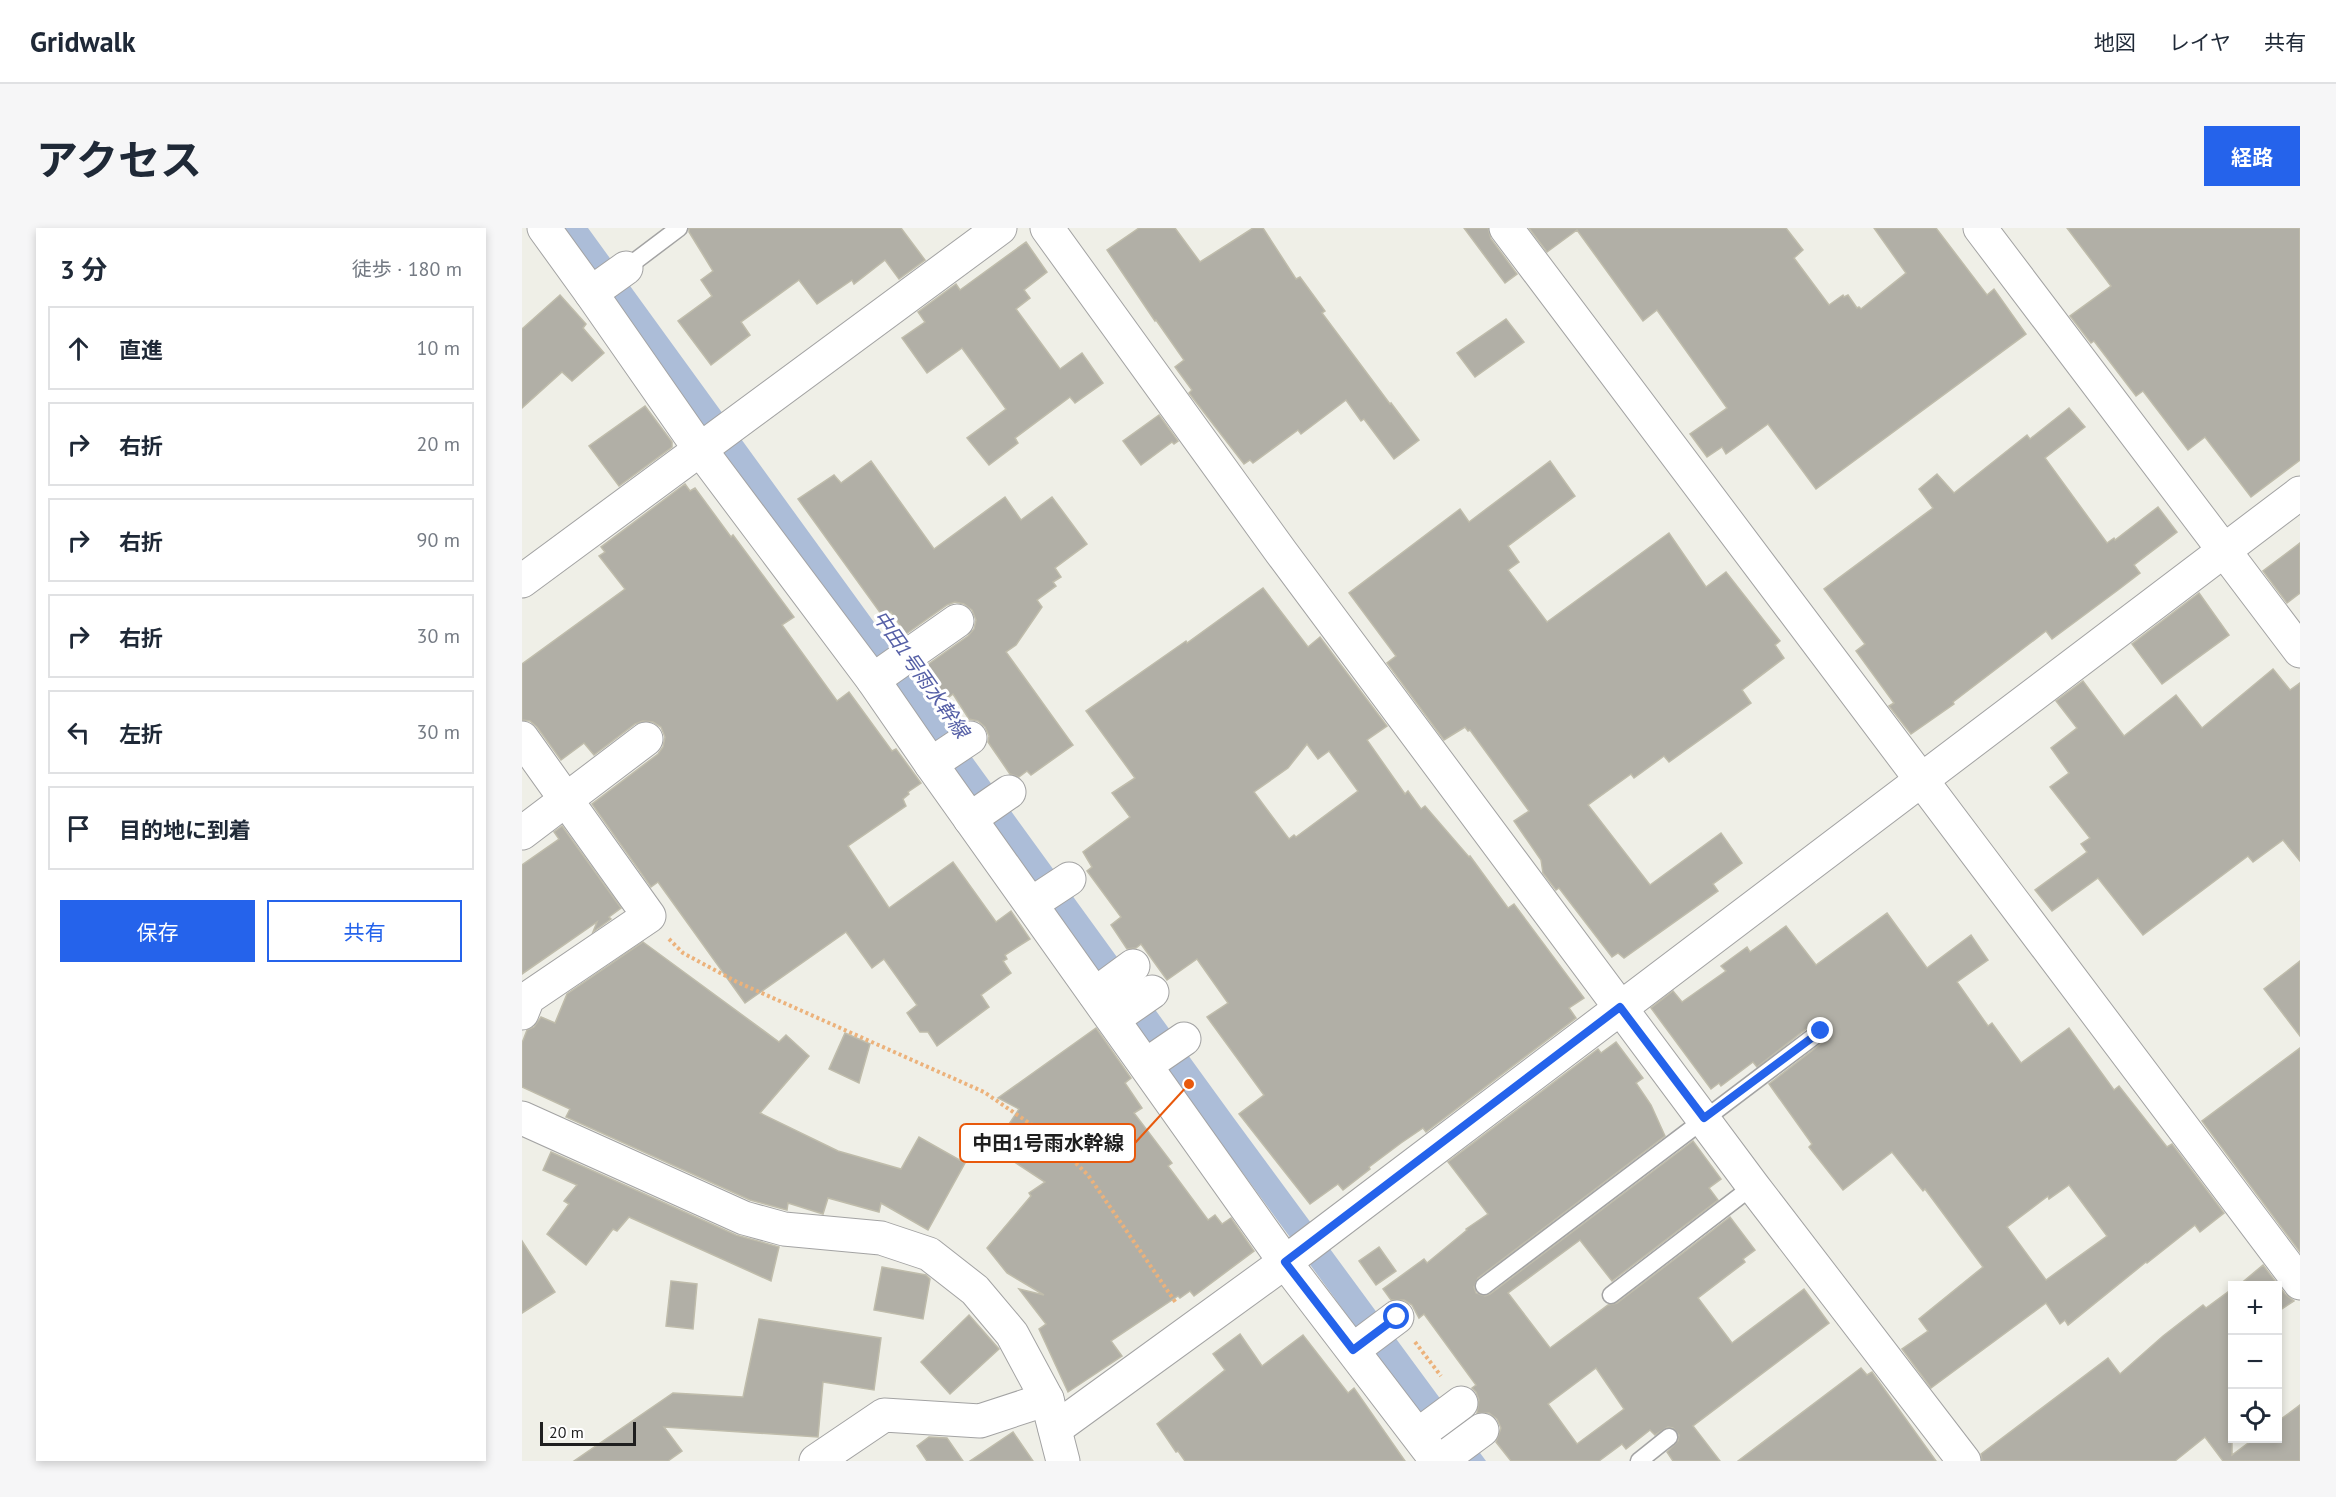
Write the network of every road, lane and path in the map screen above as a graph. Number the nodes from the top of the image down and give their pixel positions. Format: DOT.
graph roads {
  1 [pos="544,228"];
  2 [pos="679,228"];
  3 [pos="1000,228"];
  4 [pos="1047,228"];
  5 [pos="1506,228"];
  6 [pos="1980,228"];
  7 [pos="607,281"];
  8 [pos="699,448"];
  9 [pos="2300,492"];
  10 [pos="2224,550"];
  11 [pos="522,581"];
  12 [pos="957,621"];
  13 [pos="2300,651"];
  14 [pos="873,680"];
  15 [pos="522,738"];
  16 [pos="970,738"];
  17 [pos="646,739"];
  18 [pos="931,764"];
  19 [pos="1919,779"];
  20 [pos="1009,792"];
  21 [pos="567,800"];
  22 [pos="970,819"];
  23 [pos="522,833"];
  24 [pos="1069,879"];
  25 [pos="1031,904"];
  26 [pos="649,916"];
  27 [pos="1142,979"];
  28 [pos="1104,1006"];
  29 [pos="1620,1007"];
  30 [pos="522,1013"];
  31 [pos="1821,1031"];
  32 [pos="1184,1039"];
  33 [pos="1146,1065"];
  34 [pos="522,1118"];
  35 [pos="1704,1118"];
  36 [pos="1753,1186"];
  37 [pos="1290,1258"];
  38 [pos="2300,1283"];
  39 [pos="1484,1286"];
  40 [pos="1611,1295"];
  41 [pos="1397,1317"];
  42 [pos="1194,1328"];
  43 [pos="1353,1350"];
  44 [pos="1461,1403"];
  45 [pos="1051,1414"];
  46 [pos="1482,1430"];
  47 [pos="1418,1435"];
  48 [pos="1670,1437"];
  49 [pos="816,1461"];
  50 [pos="1063,1461"];
  51 [pos="1439,1461"];
  52 [pos="1639,1461"];
  53 [pos="1964,1461"];
  1 -- 7 [label="street"];
  2 -- 7 [label="lane"];
  3 -- 8 [label="street"];
  4 -- 29 [label="street"];
  5 -- 19 [label="street"];
  6 -- 10 [label="street"];
  7 -- 8 [label="street"];
  8 -- 11 [label="street"];
  8 -- 14 [label="street"];
  9 -- 10 [label="street"];
  10 -- 13 [label="street"];
  10 -- 19 [label="street"];
  12 -- 14 [label="street"];
  14 -- 18 [label="street"];
  15 -- 21 [label="street"];
  16 -- 18 [label="street"];
  17 -- 21 [label="street"];
  18 -- 22 [label="street"];
  19 -- 29 [label="street"];
  19 -- 38 [label="street"];
  20 -- 22 [label="street"];
  21 -- 23 [label="street"];
  21 -- 26 [label="street"];
  22 -- 25 [label="street"];
  24 -- 25 [label="street"];
  25 -- 28 [label="street"];
  26 -- 30 [label="street"];
  26 -- 42 [label="path"];
  27 -- 28 [label="street"];
  28 -- 33 [label="street"];
  29 -- 35 [label="street"];
  29 -- 37 [label="street"];
  31 -- 35 [label="lane"];
  32 -- 33 [label="street"];
  33 -- 37 [label="street"];
  34 -- 45 [label="street"];
  35 -- 36 [label="street"];
  35 -- 39 [label="lane"];
  36 -- 40 [label="lane"];
  36 -- 53 [label="street"];
  37 -- 42 [label="street"];
  37 -- 43 [label="street"];
  41 -- 43 [label="street"];
  41 -- 44 [label="path"];
  42 -- 45 [label="street"];
  43 -- 47 [label="street"];
  44 -- 47 [label="street"];
  45 -- 49 [label="street"];
  45 -- 50 [label="street"];
  46 -- 51 [label="street"];
  47 -- 51 [label="street"];
  48 -- 52 [label="lane"];
}
